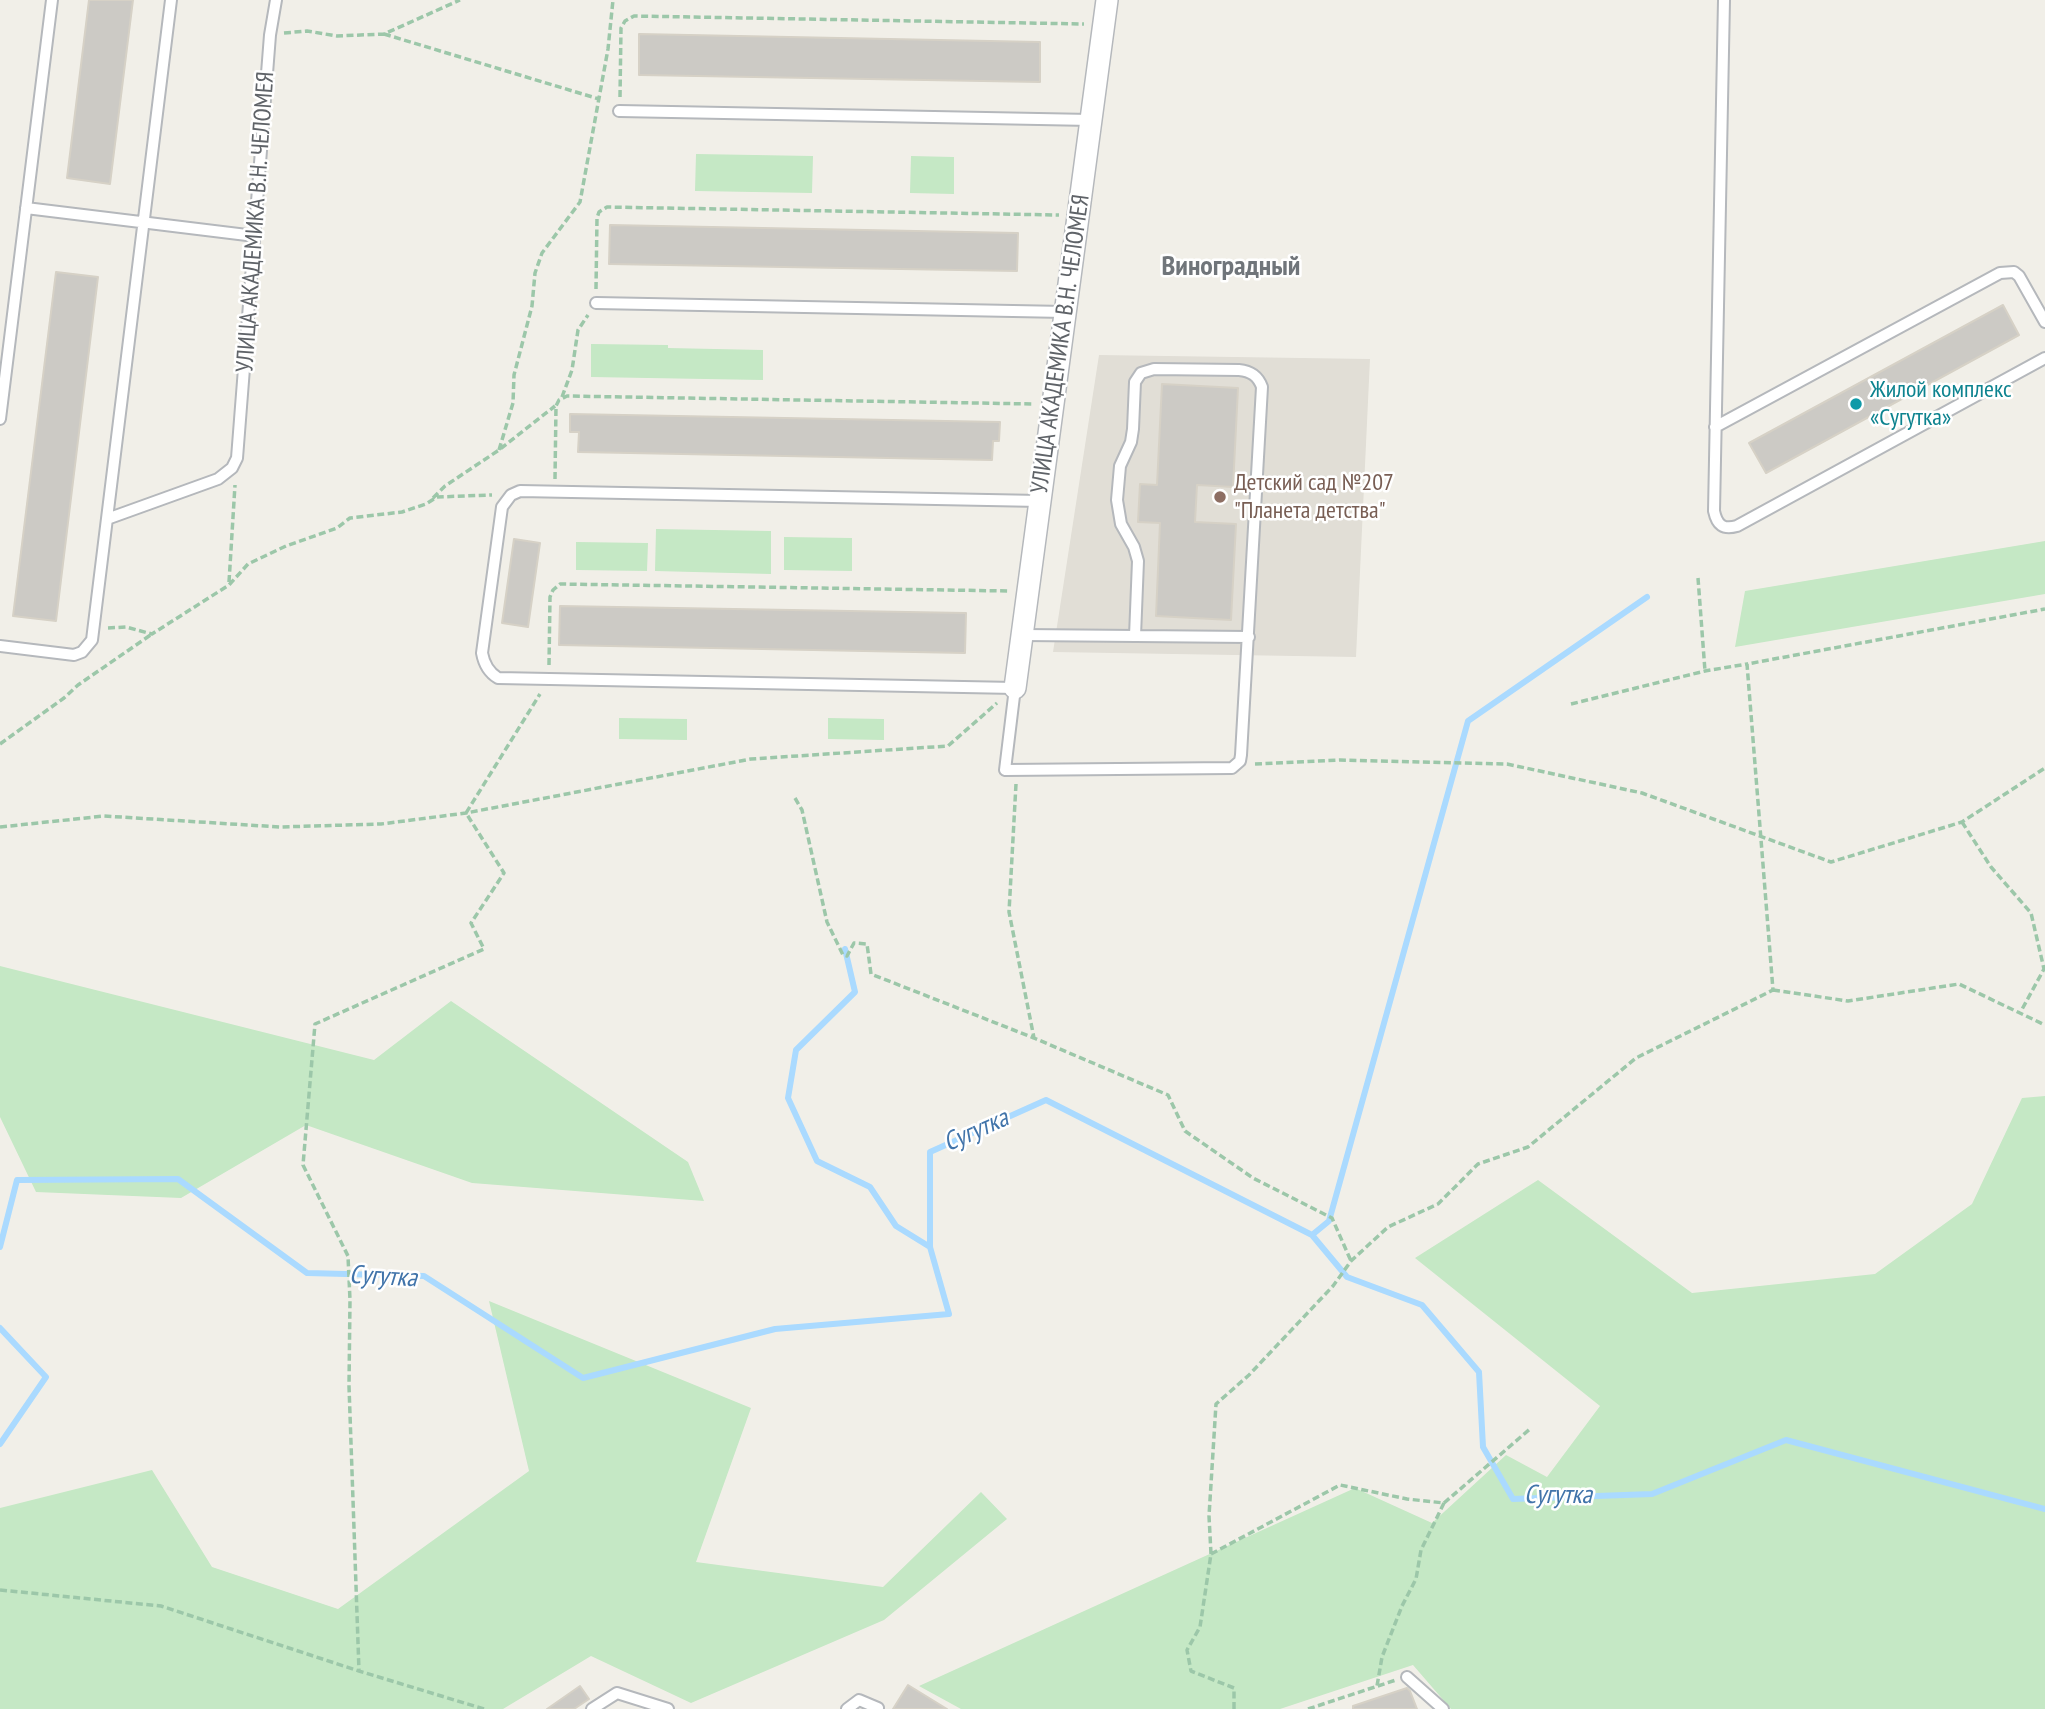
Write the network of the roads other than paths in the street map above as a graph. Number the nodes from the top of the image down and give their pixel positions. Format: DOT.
graph roads {
  1 [pos="52,0"];
  2 [pos="171,0"];
  3 [pos="276,0"];
  4 [pos="1107,0"];
  5 [pos="1724,0"];
  6 [pos="619,111"];
  7 [pos="1091,120"];
  8 [pos="26,208"];
  9 [pos="143,222"];
  10 [pos="255,236"];
  11 [pos="596,303"];
  12 [pos="1065,312"];
  13 [pos="2045,321"];
  14 [pos="2045,358"];
  15 [pos="0,419"];
  16 [pos="1715,427"];
  17 [pos="1040,501"];
  18 [pos="107,519"];
  19 [pos="1023,635"];
  20 [pos="1135,636"];
  21 [pos="1249,638"];
  22 [pos="0,646"];
  23 [pos="1015,688"];
  24 [pos="1407,1677"];
  25 [pos="878,1708"];
  26 [pos="592,1709"];
  27 [pos="668,1709"];
  28 [pos="847,1709"];
  29 [pos="1442,1709"];
  1 -- 8 [label="lane"];
  2 -- 9 [label="lane"];
  3 -- 10 [label="lane, УЛИЦА АКАДЕМИКА В.Н. ЧЕЛОМЕЯ"];
  4 -- 7 [label="street, УЛИЦА АКАДЕМИКА В.Н. ЧЕЛОМЕЯ"];
  5 -- 16 [label="lane"];
  6 -- 7 [label="lane"];
  7 -- 12 [label="street, УЛИЦА АКАДЕМИКА В.Н. ЧЕЛОМЕЯ"];
  8 -- 9 [label="lane"];
  8 -- 15 [label="lane"];
  9 -- 10 [label="lane"];
  9 -- 18 [label="lane"];
  10 -- 18 [label="lane, УЛИЦА АКАДЕМИКА В.Н. ЧЕЛОМЕЯ"];
  11 -- 12 [label="lane"];
  12 -- 17 [label="street, УЛИЦА АКАДЕМИКА В.Н. ЧЕЛОМЕЯ"];
  13 -- 16 [label="lane"];
  14 -- 16 [label="lane"];
  17 -- 19 [label="street, УЛИЦА АКАДЕМИКА В.Н. ЧЕЛОМЕЯ"];
  17 -- 23 [label="lane"];
  18 -- 22 [label="lane"];
  19 -- 20 [label="lane"];
  19 -- 23 [label="street, УЛИЦА АКАДЕМИКА В.Н. ЧЕЛОМЕЯ"];
  20 -- 21 [label="lane"];
  20 -- 21 [label="lane"];
  21 -- 23 [label="lane"];
  24 -- 29 [label="lane"];
  25 -- 28 [label="lane"];
  26 -- 27 [label="lane"];
}
